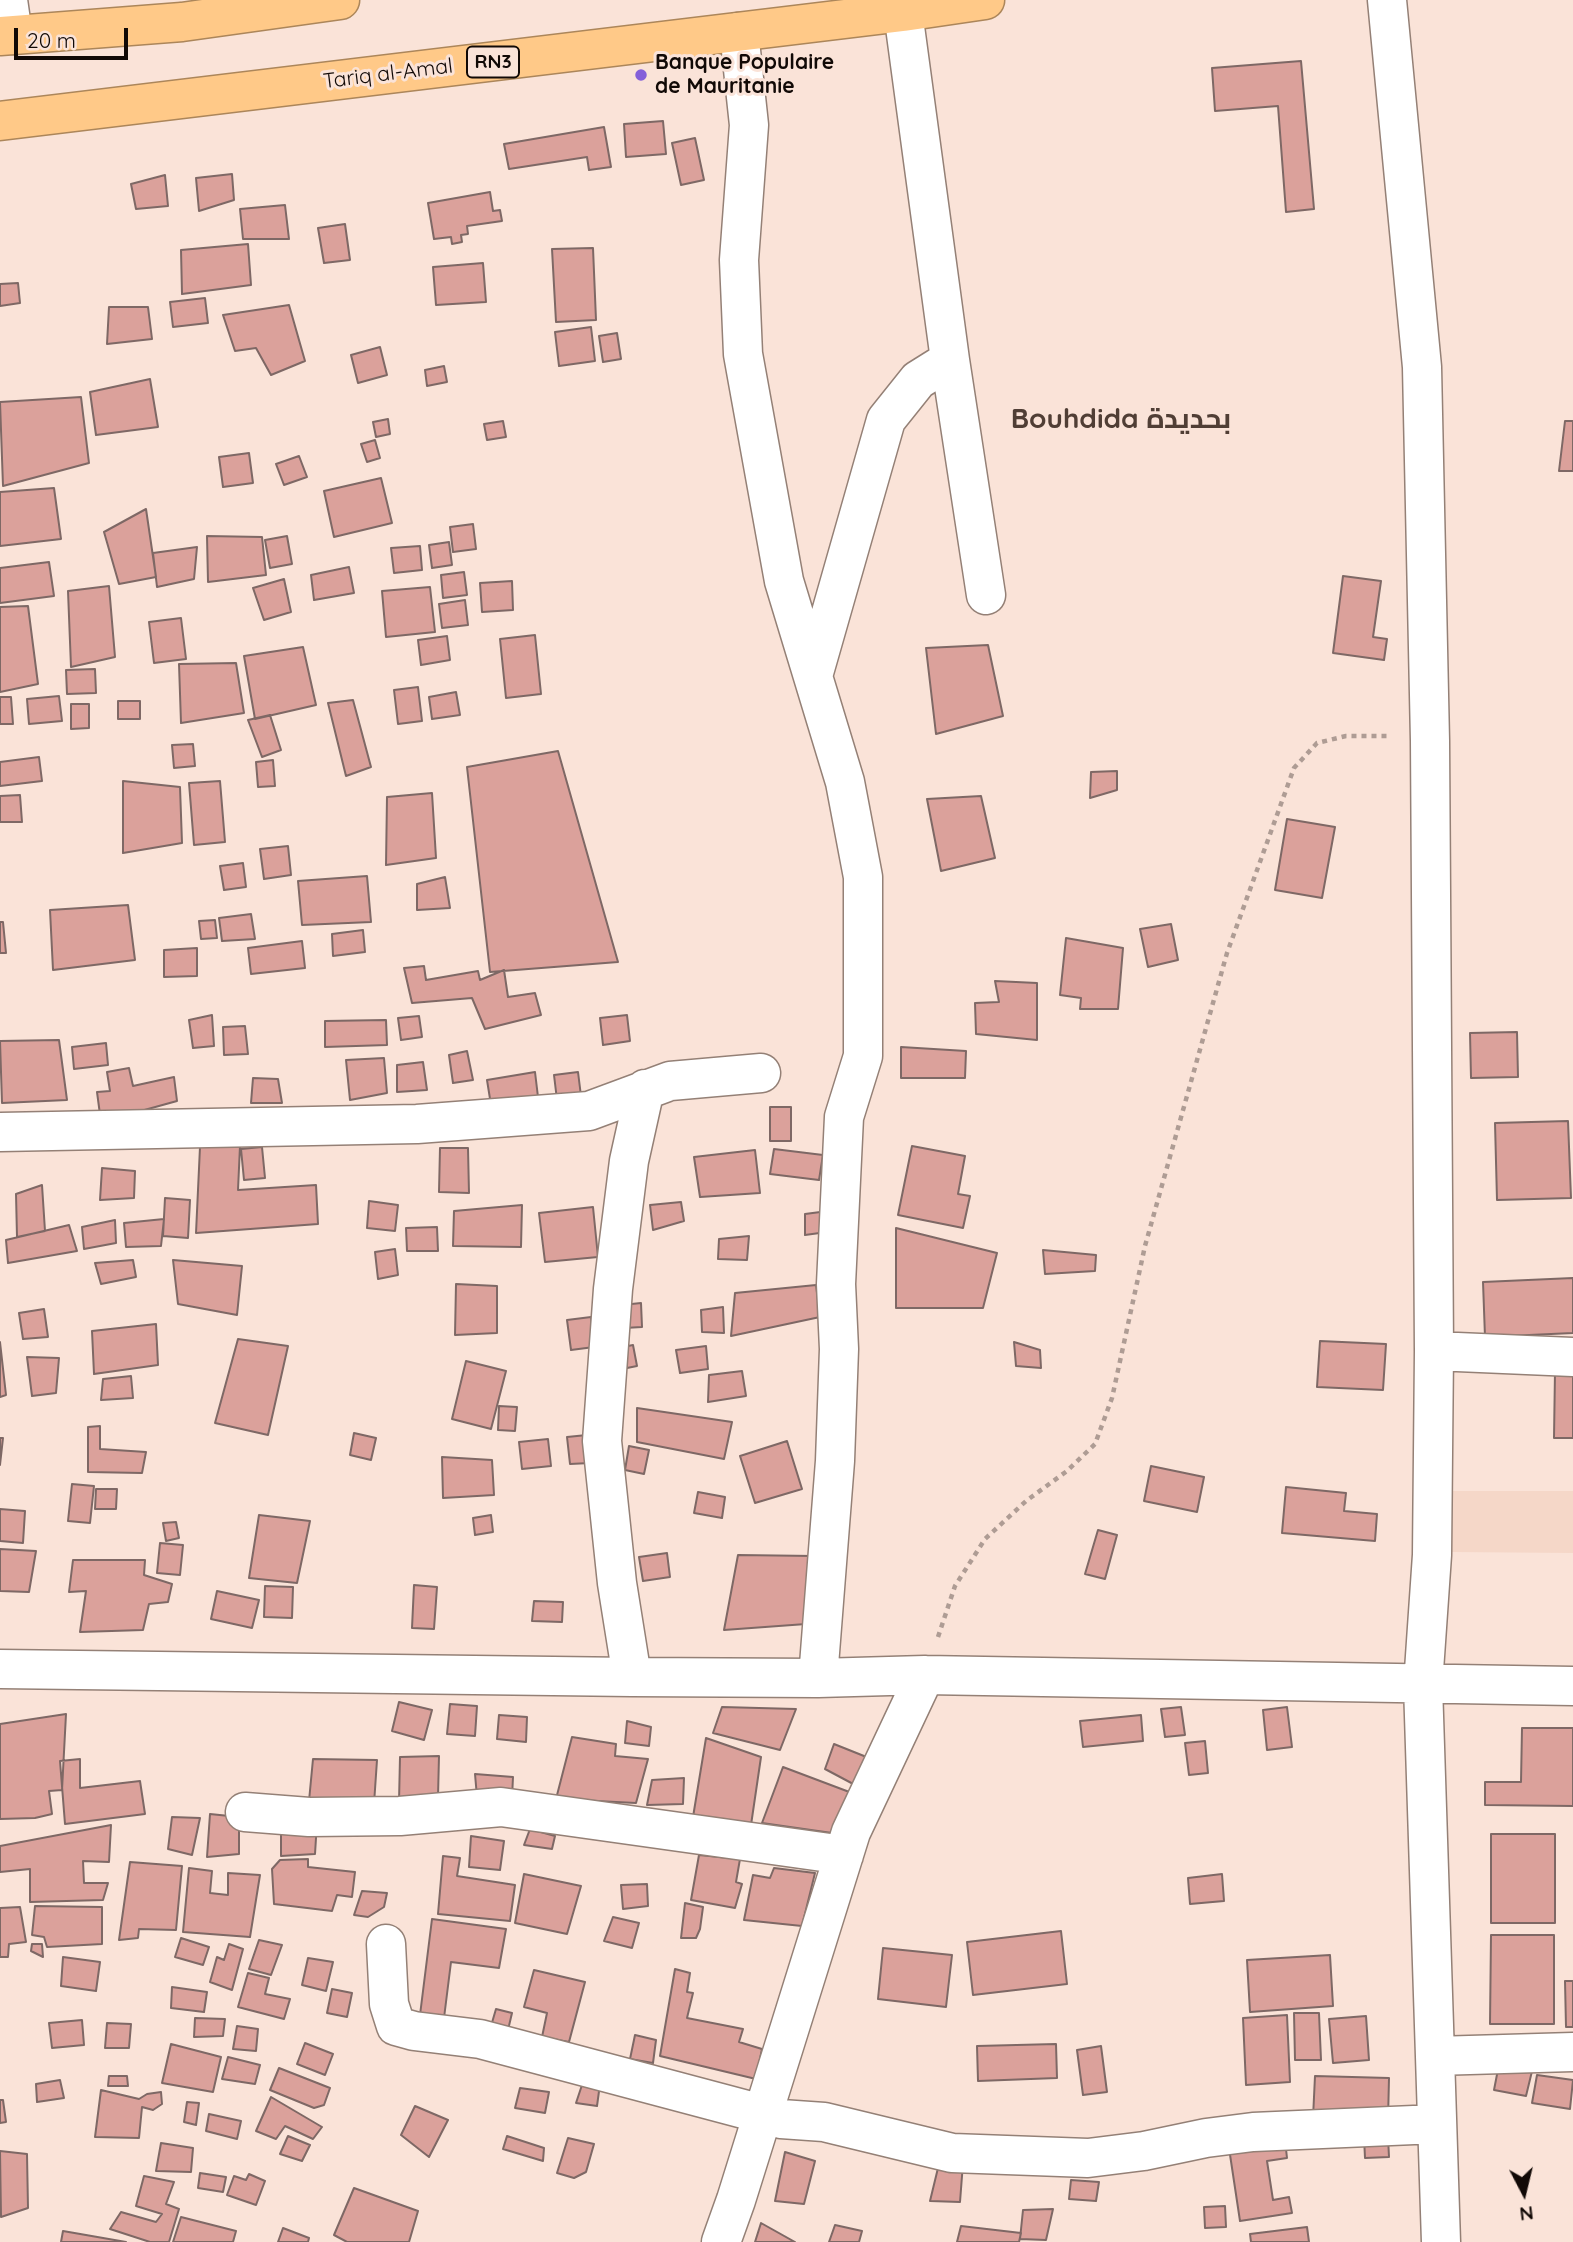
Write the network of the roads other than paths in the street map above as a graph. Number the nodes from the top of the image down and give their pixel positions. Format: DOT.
graph roads {
  1 [pos="340,0"];
  2 [pos="985,0"];
  3 [pos="1387,0"];
  4 [pos="182,11"];
  5 [pos="903,12"];
  6 [pos="7,24"];
  7 [pos="739,32"];
  8 [pos="0,121"];
  9 [pos="950,360"];
  10 [pos="986,595"];
  11 [pos="813,676"];
  12 [pos="761,1073"];
  13 [pos="645,1089"];
  14 [pos="0,1132"];
  15 [pos="1434,1351"];
  16 [pos="1573,1357"];
  17 [pos="0,1669"];
  18 [pos="925,1675"];
  19 [pos="632,1677"];
  20 [pos="818,1678"];
  21 [pos="1423,1685"];
  22 [pos="1573,1686"];
  23 [pos="245,1812"];
  24 [pos="844,1855"];
  25 [pos="386,1944"];
  26 [pos="1573,2052"];
  27 [pos="1435,2056"];
  28 [pos="763,2113"];
  29 [pos="1437,2124"];
  30 [pos="721,2242"];
  31 [pos="1441,2242"];
  1 -- 4 [label="highway"];
  2 -- 5 [label="highway, Tariq al-Amal / RN3"];
  3 -- 15 [label="street"];
  4 -- 6 [label="highway"];
  5 -- 7 [label="highway, Tariq al-Amal / RN3"];
  5 -- 9 [label="street"];
  7 -- 8 [label="highway, Tariq al-Amal / RN3"];
  7 -- 11 [label="street"];
  9 -- 10 [label="street"];
  9 -- 11 [label="street"];
  11 -- 20 [label="street"];
  12 -- 13 [label="street"];
  13 -- 14 [label="street"];
  13 -- 19 [label="street"];
  15 -- 16 [label="street"];
  15 -- 21 [label="street"];
  17 -- 19 [label="street"];
  18 -- 20 [label="street"];
  18 -- 21 [label="street"];
  18 -- 24 [label="street"];
  19 -- 20 [label="street"];
  21 -- 22 [label="street"];
  21 -- 27 [label="street"];
  23 -- 24 [label="street"];
  24 -- 28 [label="street"];
  25 -- 28 [label="street"];
  26 -- 27 [label="street"];
  27 -- 29 [label="street"];
  28 -- 29 [label="street"];
  28 -- 30 [label="street"];
  29 -- 31 [label="street"];
}
